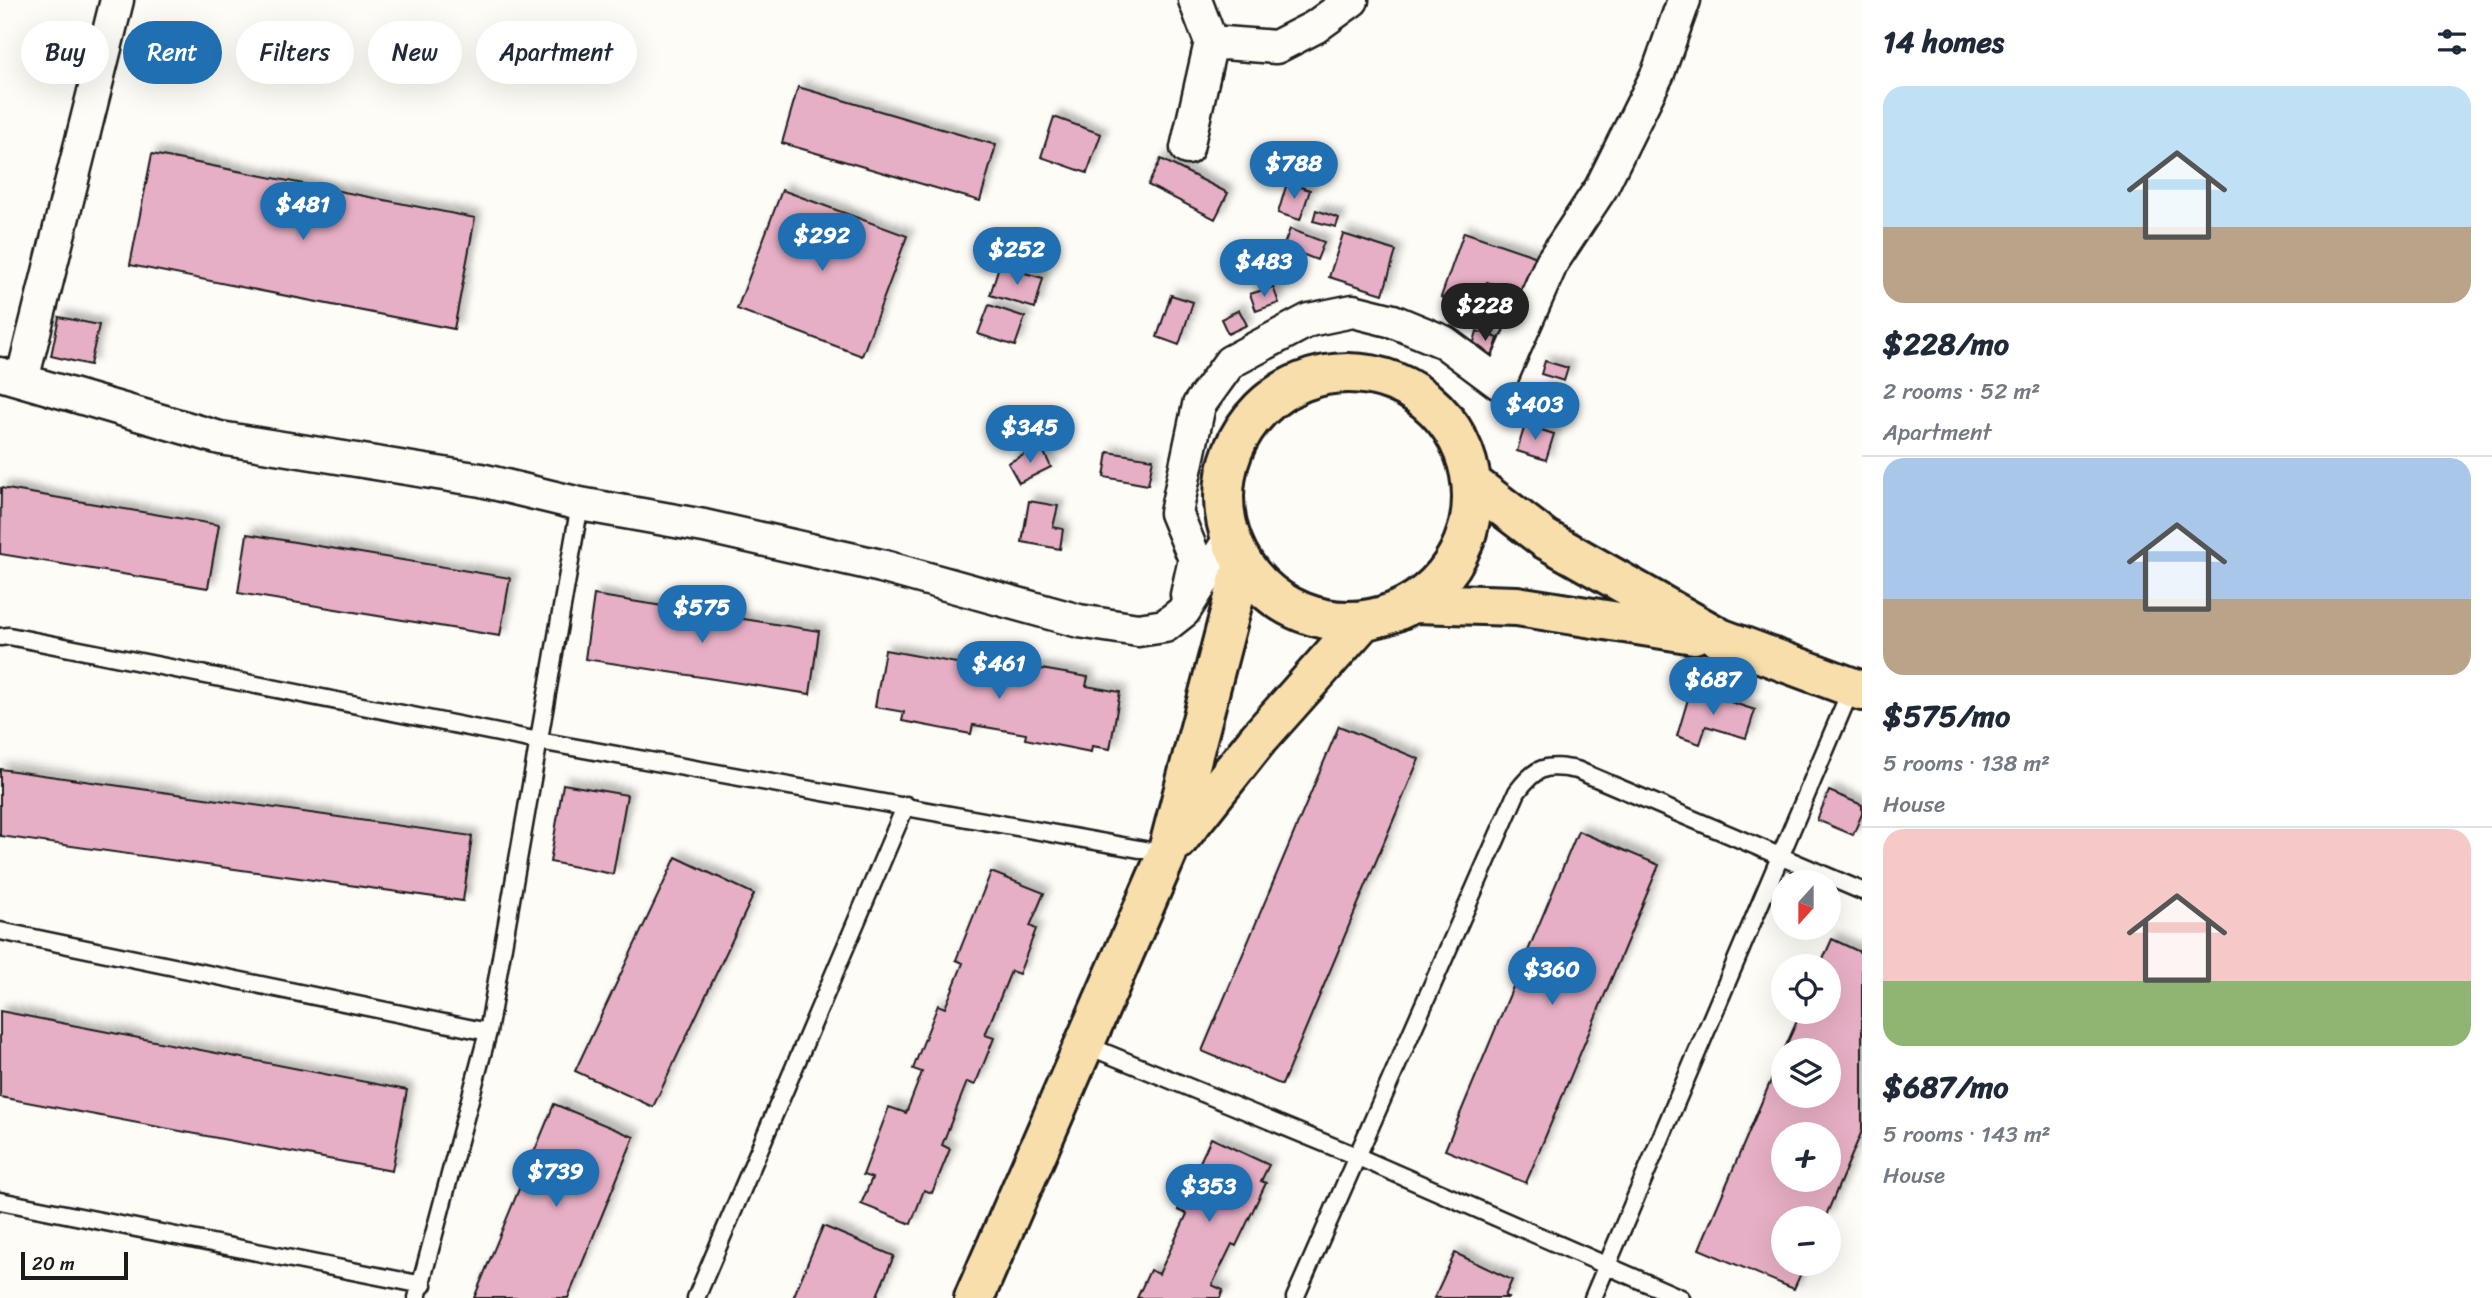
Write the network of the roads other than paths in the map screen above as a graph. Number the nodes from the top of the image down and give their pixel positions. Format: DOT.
graph roads {
  1 [pos="117,0"];
  2 [pos="1195,0"];
  3 [pos="1352,0"];
  4 [pos="1684,0"];
  5 [pos="1211,42"];
  6 [pos="1187,148"];
  7 [pos="11,377"];
  8 [pos="1473,484"];
  9 [pos="579,504"];
  10 [pos="1237,550"];
  11 [pos="1415,603"];
  12 [pos="1184,611"];
  13 [pos="1363,621"];
  14 [pos="0,637"];
  15 [pos="1720,638"];
  16 [pos="1857,689"];
  17 [pos="539,741"];
  18 [pos="906,805"];
  19 [pos="1167,854"];
  20 [pos="1779,857"];
  21 [pos="1862,891"];
  22 [pos="0,932"];
  23 [pos="488,1031"];
  24 [pos="1086,1045"];
  25 [pos="1356,1156"];
  26 [pos="0,1201"];
  27 [pos="1606,1267"];
  28 [pos="420,1292"];
  29 [pos="696,1298"];
  30 [pos="974,1298"];
  31 [pos="1295,1298"];
  32 [pos="1593,1298"];
  33 [pos="1681,1298"];
  1 -- 7 [label="street"];
  2 -- 5 [label="street"];
  3 -- 5 [label="street"];
  4 -- 12 [label="street"];
  5 -- 6 [label="street"];
  7 -- 9 [label="street"];
  8 -- 10 [label="main road"];
  8 -- 11 [label="main road"];
  8 -- 15 [label="main road"];
  9 -- 12 [label="street"];
  9 -- 17 [label="lane"];
  10 -- 12 [label="street"];
  10 -- 13 [label="main road"];
  10 -- 19 [label="main road"];
  11 -- 13 [label="main road"];
  11 -- 15 [label="main road"];
  13 -- 19 [label="main road"];
  14 -- 17 [label="lane"];
  15 -- 16 [label="main road"];
  16 -- 20 [label="lane"];
  17 -- 18 [label="lane"];
  17 -- 23 [label="lane"];
  18 -- 19 [label="lane"];
  18 -- 29 [label="lane"];
  19 -- 24 [label="main road"];
  20 -- 21 [label="lane"];
  20 -- 25 [label="lane"];
  20 -- 27 [label="lane"];
  22 -- 23 [label="lane"];
  23 -- 28 [label="lane"];
  24 -- 25 [label="lane"];
  24 -- 30 [label="main road"];
  25 -- 27 [label="lane"];
  25 -- 31 [label="lane"];
  26 -- 28 [label="lane"];
  27 -- 32 [label="lane"];
  27 -- 33 [label="lane"];
}
